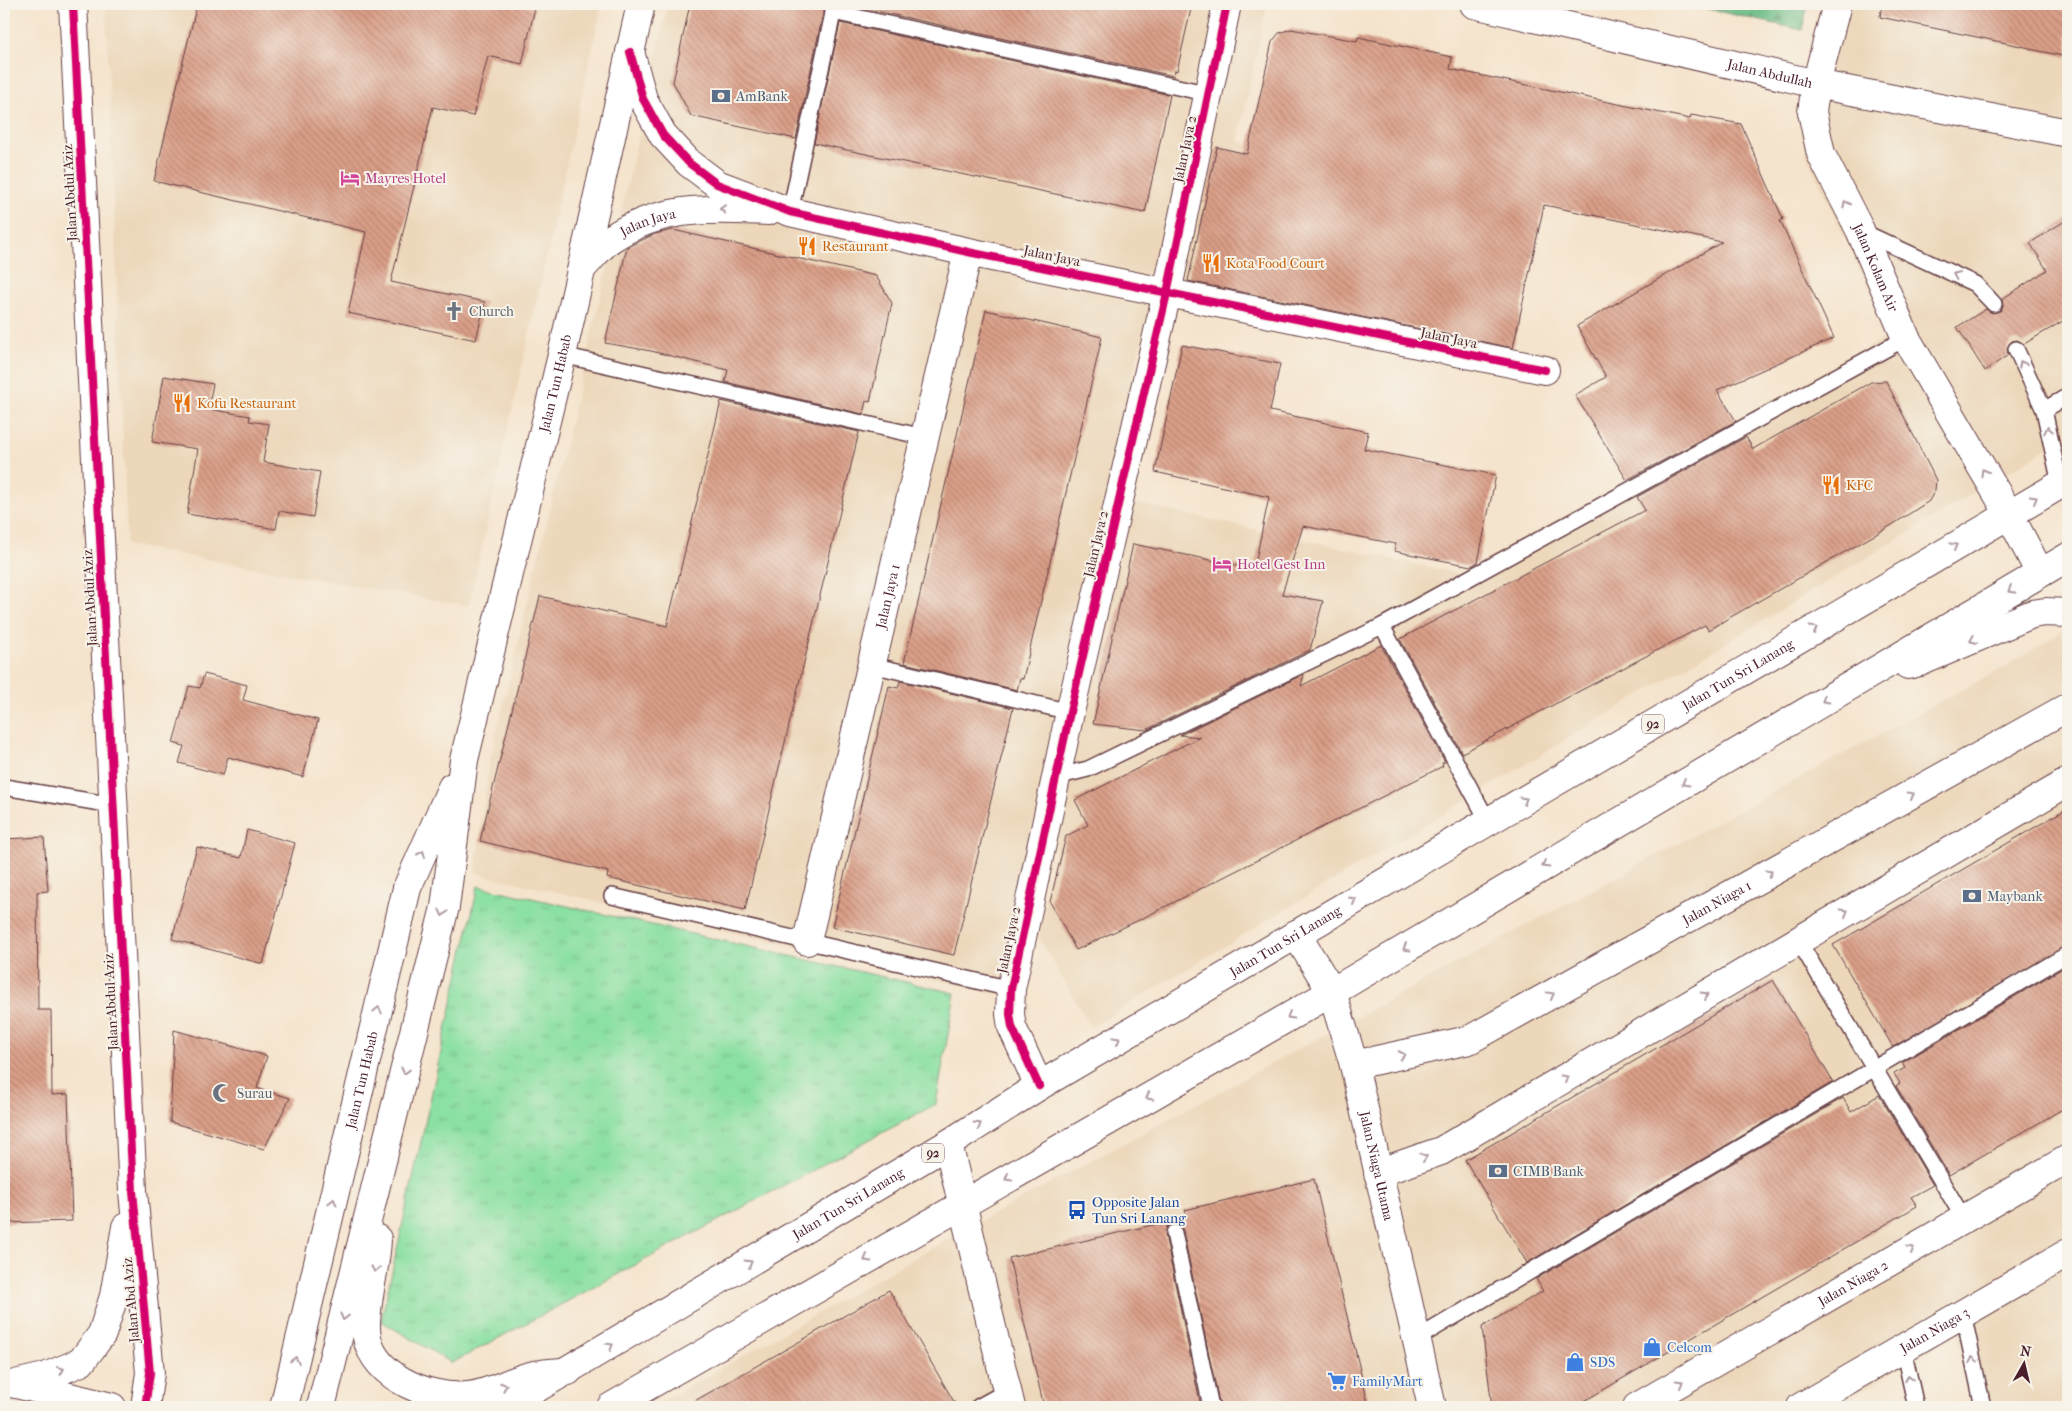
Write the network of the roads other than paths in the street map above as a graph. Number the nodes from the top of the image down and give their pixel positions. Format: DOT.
graph roads {
  1 [pos="73,4"];
  2 [pos="641,4"];
  3 [pos="1227,4"];
  4 [pos="1474,4"];
  5 [pos="1837,4"];
  6 [pos="834,8"];
  7 [pos="630,52"];
  8 [pos="1816,84"];
  9 [pos="1210,94"];
  10 [pos="2068,133"];
  11 [pos="790,212"];
  12 [pos="1860,230"];
  13 [pos="968,252"];
  14 [pos="582,268"];
  15 [pos="1167,293"];
  16 [pos="1994,304"];
  17 [pos="1906,338"];
  18 [pos="2016,349"];
  19 [pos="562,355"];
  20 [pos="1546,370"];
  21 [pos="2068,396"];
  22 [pos="2044,410"];
  23 [pos="924,436"];
  24 [pos="2066,488"];
  25 [pos="2009,514"];
  26 [pos="2068,557"];
  27 [pos="2040,573"];
  28 [pos="2068,613"];
  29 [pos="1382,626"];
  30 [pos="872,666"];
  31 [pos="1867,675"];
  32 [pos="2068,707"];
  33 [pos="1070,712"];
  34 [pos="464,760"];
  35 [pos="1056,777"];
  36 [pos="2068,782"];
  37 [pos="4,787"];
  38 [pos="113,805"];
  39 [pos="1488,821"];
  40 [pos="612,896"];
  41 [pos="1296,934"];
  42 [pos="1798,940"];
  43 [pos="807,941"];
  44 [pos="2068,954"];
  45 [pos="1011,989"];
  46 [pos="1332,992"];
  47 [pos="1354,1065"];
  48 [pos="1874,1068"];
  49 [pos="1039,1086"];
  50 [pos="948,1144"];
  51 [pos="2068,1159"];
  52 [pos="381,1168"];
  53 [pos="1378,1173"];
  54 [pos="133,1191"];
  55 [pos="962,1204"];
  56 [pos="1964,1219"];
  57 [pos="1174,1233"];
  58 [pos="2068,1253"];
  59 [pos="1963,1313"];
  60 [pos="1416,1339"];
  61 [pos="1902,1348"];
  62 [pos="568,1371"];
  63 [pos="9,1383"];
  64 [pos="1009,1399"];
  65 [pos="112,1407"];
  66 [pos="145,1407"];
  67 [pos="284,1407"];
  68 [pos="321,1407"];
  69 [pos="505,1407"];
  70 [pos="611,1407"];
  71 [pos="978,1407"];
  72 [pos="1211,1407"];
  73 [pos="1432,1407"];
  74 [pos="1637,1407"];
  75 [pos="1801,1407"];
  76 [pos="1916,1407"];
  77 [pos="1983,1407"];
  1 -- 38 [label="main road, Jalan Abdul Aziz"];
  2 -- 7 [label="main road, Jalan Tun Habab"];
  3 -- 9 [label="main road, Jalan Jaya 2"];
  4 -- 8 [label="main road, Jalan Abdullah"];
  5 -- 8 [label="main road, Jalan Kolam Air"];
  6 -- 9 [label="lane"];
  6 -- 11 [label="lane"];
  7 -- 11 [label="main road, Jalan Jaya"];
  7 -- 14 [label="main road, Jalan Tun Habab"];
  8 -- 10 [label="main road, Jalan Abdullah"];
  12 -- 8 [label="main road, Jalan Kolam Air, one-way"];
  9 -- 15 [label="main road, Jalan Jaya 2"];
  11 -- 13 [label="main road, Jalan Jaya"];
  11 -- 14 [label="main road, Jalan Jaya, one-way"];
  16 -- 12 [label="lane, one-way"];
  12 -- 17 [label="main road, Jalan Kolam Air"];
  13 -- 15 [label="main road, Jalan Jaya"];
  13 -- 23 [label="main road, Jalan Jaya 1"];
  14 -- 19 [label="main road, Jalan Tun Habab"];
  15 -- 20 [label="main road, Jalan Jaya"];
  15 -- 33 [label="main road, Jalan Jaya 2"];
  25 -- 17 [label="main road, Jalan Kolam Air, one-way"];
  17 -- 29 [label="lane"];
  22 -- 18 [label="lane, one-way"];
  19 -- 23 [label="lane"];
  19 -- 34 [label="main road, Jalan Tun Habab"];
  21 -- 22 [label="lane"];
  24 -- 22 [label="lane, one-way"];
  23 -- 30 [label="main road, Jalan Jaya 1"];
  25 -- 24 [label="main road, Jalan Tun Sri Lanang / 92, one-way"];
  25 -- 27 [label="main road, Jalan Kolam Air"];
  39 -- 25 [label="main road, Jalan Tun Sri Lanang / 92, one-way"];
  26 -- 27 [label="main road"];
  27 -- 31 [label="main road, one-way"];
  28 -- 31 [label="main road, one-way"];
  29 -- 35 [label="lane"];
  29 -- 39 [label="lane"];
  30 -- 33 [label="lane"];
  30 -- 43 [label="main road, Jalan Jaya 1"];
  31 -- 46 [label="main road, one-way"];
  47 -- 32 [label="main road, Jalan Niaga 1, one-way"];
  33 -- 35 [label="main road, Jalan Jaya 2"];
  34 -- 52 [label="main road, Jalan Tun Habab, one-way"];
  67 -- 34 [label="main road, Jalan Tun Habab, one-way"];
  35 -- 45 [label="main road, Jalan Jaya 2"];
  42 -- 36 [label="main road, one-way"];
  37 -- 38 [label="lane"];
  38 -- 54 [label="main road, Jalan Abdul Aziz"];
  41 -- 39 [label="main road, Jalan Tun Sri Lanang / 92, one-way"];
  40 -- 43 [label="lane"];
  41 -- 46 [label="main road, Jalan Niaga Utama"];
  49 -- 41 [label="main road, Jalan Tun Sri Lanang / 92, one-way"];
  42 -- 48 [label="lane"];
  53 -- 42 [label="main road, one-way"];
  43 -- 45 [label="lane"];
  44 -- 48 [label="lane"];
  45 -- 49 [label="main road, Jalan Jaya 2"];
  46 -- 47 [label="main road, Jalan Niaga Utama"];
  46 -- 55 [label="main road, one-way"];
  47 -- 53 [label="main road, Jalan Niaga Utama"];
  48 -- 56 [label="lane"];
  48 -- 60 [label="lane"];
  50 -- 49 [label="main road, Jalan Tun Sri Lanang / 92, one-way"];
  50 -- 55 [label="main road"];
  62 -- 50 [label="main road, Jalan Tun Sri Lanang / 92, one-way"];
  51 -- 56 [label="main road, Jalan Niaga 2"];
  52 -- 62 [label="main road, one-way"];
  52 -- 68 [label="main road, Jalan Tun Habab, one-way"];
  53 -- 60 [label="main road, Jalan Niaga Utama"];
  63 -- 54 [label="main road, Jalan Abd Aziz, one-way"];
  54 -- 66 [label="main road, Jalan Abd Aziz"];
  55 -- 64 [label="main road"];
  55 -- 70 [label="main road, one-way"];
  74 -- 56 [label="main road, Jalan Niaga 2, one-way"];
  57 -- 72 [label="lane"];
  58 -- 59 [label="main road, Jalan Niaga 3"];
  59 -- 61 [label="main road, Jalan Niaga 3"];
  77 -- 59 [label="lane, one-way"];
  60 -- 73 [label="main road, Jalan Niaga Utama"];
  61 -- 75 [label="main road, Jalan Niaga 3"];
  76 -- 61 [label="lane, one-way"];
  62 -- 69 [label="main road, Jalan Tun Sri Lanang / 92"];
  63 -- 65 [label="main road"];
  64 -- 71 [label="lane"];
}
